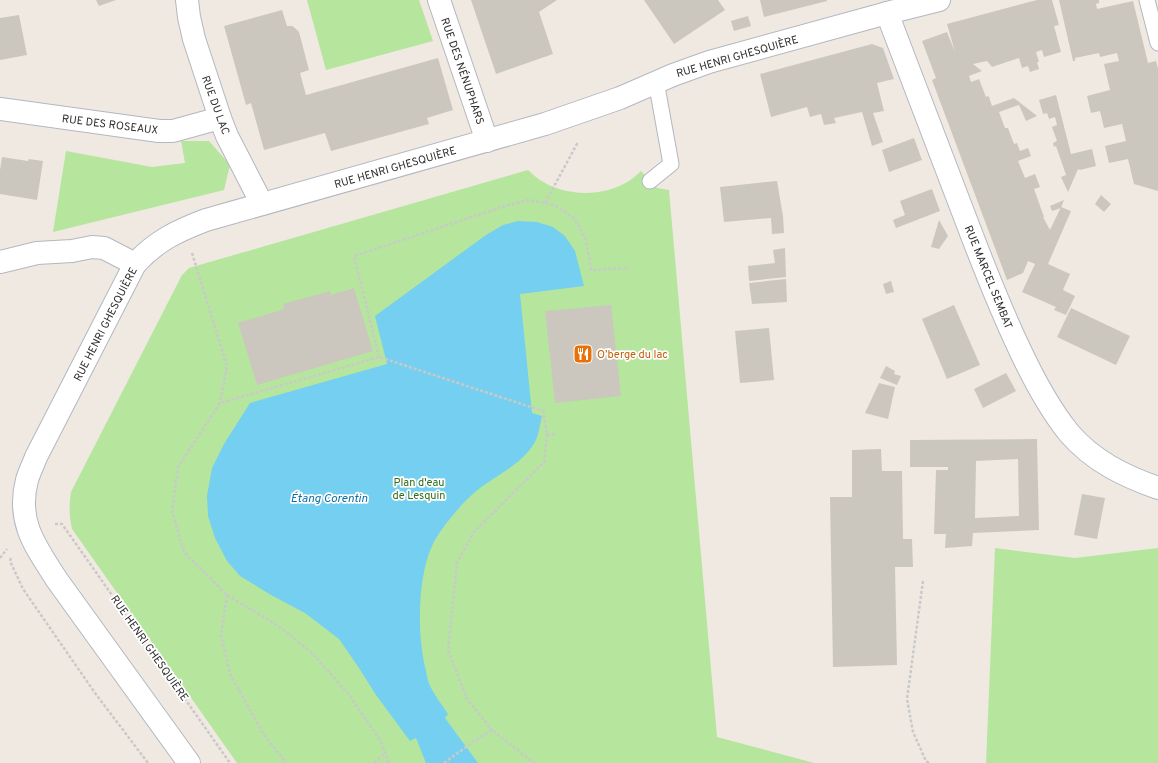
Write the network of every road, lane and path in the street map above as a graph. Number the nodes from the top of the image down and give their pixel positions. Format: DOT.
graph roads {
  1 [pos="187,0"];
  2 [pos="440,0"];
  3 [pos="939,0"];
  4 [pos="1147,0"];
  5 [pos="880,10"];
  6 [pos="1158,43"];
  7 [pos="656,82"];
  8 [pos="597,106"];
  9 [pos="0,109"];
  10 [pos="220,118"];
  11 [pos="487,141"];
  12 [pos="650,181"];
  13 [pos="546,203"];
  14 [pos="262,204"];
  15 [pos="183,229"];
  16 [pos="0,262"];
  17 [pos="135,264"];
  18 [pos="629,268"];
  19 [pos="379,357"];
  20 [pos="220,403"];
  21 [pos="556,434"];
  22 [pos="547,435"];
  23 [pos="1158,488"];
  24 [pos="27,527"];
  25 [pos="923,581"];
  26 [pos="227,595"];
  27 [pos="492,730"];
  28 [pos="385,753"];
  29 [pos="148,763"];
  30 [pos="189,763"];
  31 [pos="230,763"];
  32 [pos="286,763"];
  33 [pos="374,763"];
  34 [pos="389,763"];
  35 [pos="444,763"];
  36 [pos="534,763"];
  37 [pos="929,763"];
  1 -- 10 [label="street, RUE DU LAC"];
  2 -- 11 [label="street, RUE DES NÉNUPHARS"];
  3 -- 5 [label="street, RUE HENRI GHESQUIÈRE"];
  4 -- 6 [label="lane"];
  5 -- 7 [label="street, RUE HENRI GHESQUIÈRE"];
  5 -- 23 [label="street, RUE MARCEL SEMBAT"];
  7 -- 8 [label="street, RUE HENRI GHESQUIÈRE"];
  7 -- 12 [label="lane"];
  8 -- 11 [label="street, RUE HENRI GHESQUIÈRE"];
  8 -- 13 [label="path"];
  9 -- 10 [label="street, RUE DES ROSEAUX"];
  10 -- 14 [label="street, RUE DU LAC"];
  11 -- 14 [label="street, RUE HENRI GHESQUIÈRE"];
  13 -- 18 [label="path"];
  13 -- 19 [label="path"];
  14 -- 15 [label="street, RUE HENRI GHESQUIÈRE"];
  15 -- 17 [label="street, RUE HENRI GHESQUIÈRE"];
  15 -- 20 [label="path"];
  16 -- 17 [label="street"];
  17 -- 24 [label="street, RUE HENRI GHESQUIÈRE"];
  19 -- 20 [label="path"];
  19 -- 22 [label="path"];
  20 -- 26 [label="path"];
  21 -- 22 [label="path"];
  22 -- 27 [label="path"];
  24 -- 29 [label="path"];
  24 -- 30 [label="street, RUE HENRI GHESQUIÈRE"];
  24 -- 31 [label="path, RUE HENRI GHESQUIÈRE"];
  25 -- 37 [label="path"];
  26 -- 28 [label="path"];
  26 -- 32 [label="path"];
  27 -- 35 [label="path"];
  27 -- 36 [label="path"];
  28 -- 33 [label="path"];
  28 -- 34 [label="path"];
}
